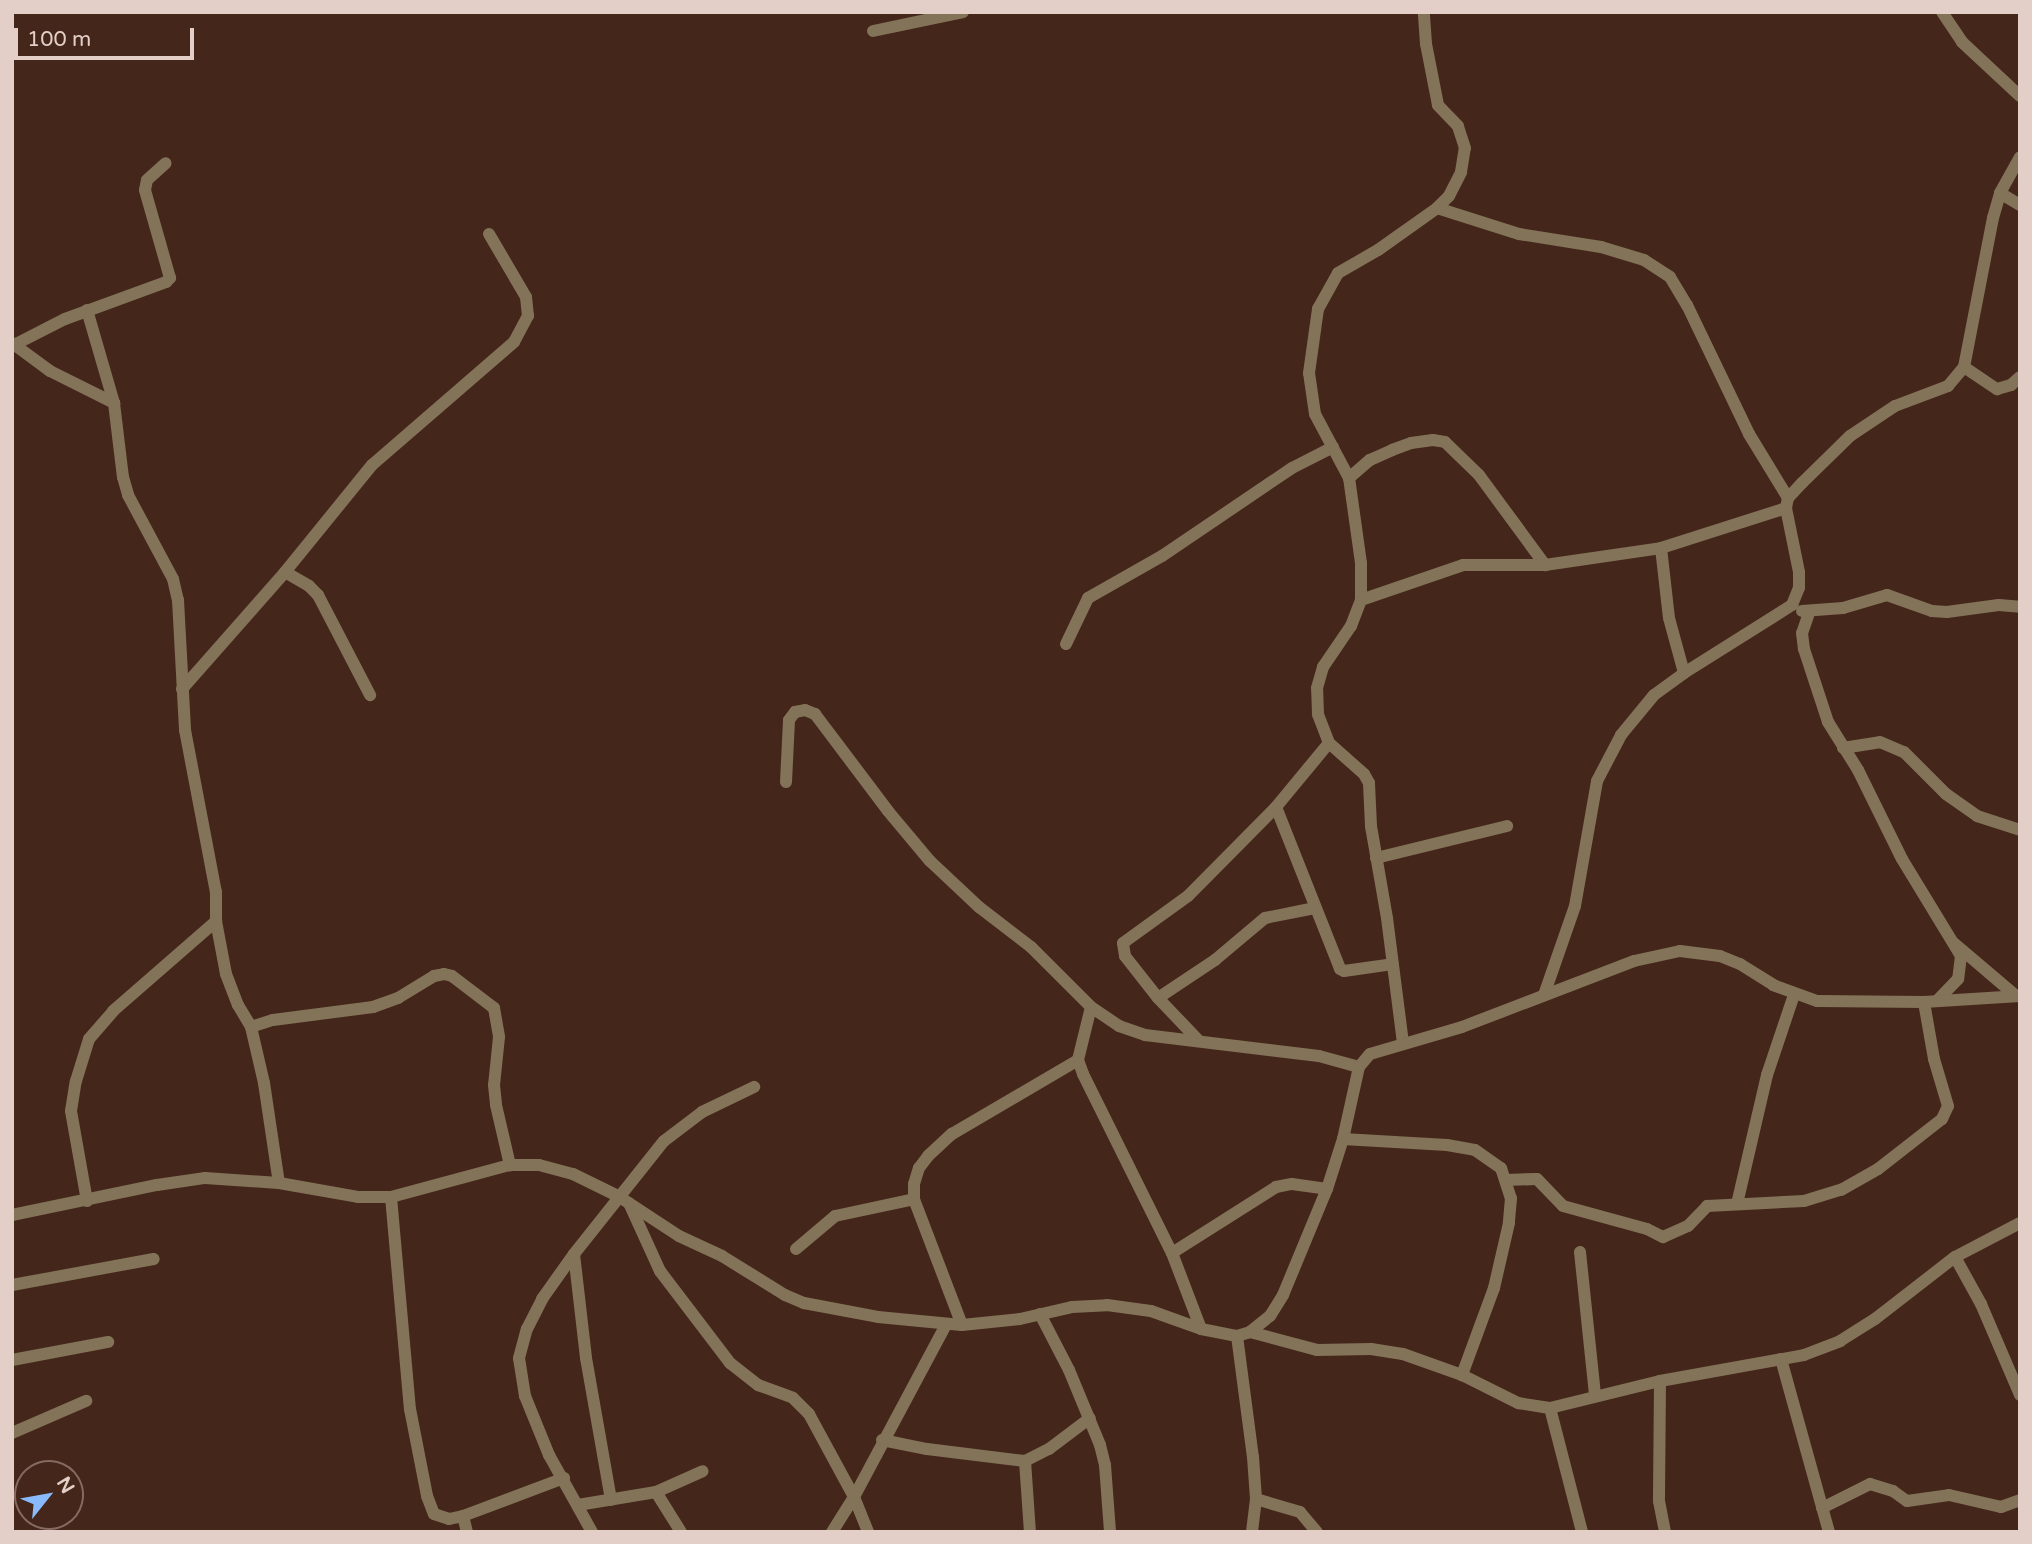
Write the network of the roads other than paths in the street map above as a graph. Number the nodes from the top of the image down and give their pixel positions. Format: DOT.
graph roads {
  1 [pos="963,12"];
  2 [pos="1424,12"];
  3 [pos="1942,12"];
  4 [pos="873,31"];
  5 [pos="2020,96"];
  6 [pos="2020,157"];
  7 [pos="166,163"];
  8 [pos="2000,193"];
  9 [pos="2020,205"];
  10 [pos="1437,208"];
  11 [pos="489,234"];
  12 [pos="87,310"];
  13 [pos="13,344"];
  14 [pos="1964,368"];
  15 [pos="2020,377"];
  16 [pos="114,403"];
  17 [pos="1332,447"];
  18 [pos="1349,478"];
  19 [pos="1787,503"];
  20 [pos="1661,548"];
  21 [pos="1545,565"];
  22 [pos="285,572"];
  23 [pos="1361,600"];
  24 [pos="1792,604"];
  25 [pos="2020,607"];
  26 [pos="1809,613"];
  27 [pos="1066,644"];
  28 [pos="1684,673"];
  29 [pos="182,689"];
  30 [pos="370,695"];
  31 [pos="1329,743"];
  32 [pos="1843,748"];
  33 [pos="786,782"];
  34 [pos="1276,807"];
  35 [pos="1507,826"];
  36 [pos="2020,830"];
  37 [pos="1376,858"];
  38 [pos="1315,908"];
  39 [pos="216,921"];
  40 [pos="1955,943"];
  41 [pos="1393,964"];
  42 [pos="1544,995"];
  43 [pos="1794,995"];
  44 [pos="2018,996"];
  45 [pos="1158,998"];
  46 [pos="1939,999"];
  47 [pos="1924,1002"];
  48 [pos="1091,1007"];
  49 [pos="251,1027"];
  50 [pos="1199,1041"];
  51 [pos="1403,1044"];
  52 [pos="1078,1060"];
  53 [pos="1359,1067"];
  54 [pos="754,1087"];
  55 [pos="1343,1139"];
  56 [pos="510,1165"];
  57 [pos="1506,1180"];
  58 [pos="279,1183"];
  59 [pos="1327,1189"];
  60 [pos="391,1197"];
  61 [pos="624,1199"];
  62 [pos="914,1199"];
  63 [pos="87,1200"];
  64 [pos="1737,1203"];
  65 [pos="12,1215"];
  66 [pos="2020,1223"];
  67 [pos="796,1249"];
  68 [pos="1580,1252"];
  69 [pos="1172,1253"];
  70 [pos="575,1254"];
  71 [pos="1955,1257"];
  72 [pos="154,1259"];
  73 [pos="12,1285"];
  74 [pos="1040,1314"];
  75 [pos="946,1325"];
  76 [pos="962,1325"];
  77 [pos="1201,1329"];
  78 [pos="1250,1332"];
  79 [pos="1237,1336"];
  80 [pos="108,1342"];
  81 [pos="1781,1359"];
  82 [pos="12,1360"];
  83 [pos="1462,1375"];
  84 [pos="1660,1381"];
  85 [pos="1595,1395"];
  86 [pos="2020,1395"];
  87 [pos="86,1401"];
  88 [pos="1550,1408"];
  89 [pos="1090,1418"];
  90 [pos="12,1433"];
  91 [pos="882,1440"];
  92 [pos="1026,1461"];
  93 [pos="703,1471"];
  94 [pos="564,1478"];
  95 [pos="656,1492"];
  96 [pos="854,1497"];
  97 [pos="1256,1499"];
  98 [pos="611,1500"];
  99 [pos="2020,1500"];
  100 [pos="578,1506"];
  101 [pos="1822,1508"];
  102 [pos="463,1516"];
  103 [pos="467,1532"];
  104 [pos="592,1532"];
  105 [pos="681,1532"];
  106 [pos="832,1532"];
  107 [pos="868,1532"];
  108 [pos="1030,1532"];
  109 [pos="1110,1532"];
  110 [pos="1252,1532"];
  111 [pos="1317,1532"];
  112 [pos="1582,1532"];
  113 [pos="1665,1532"];
  114 [pos="1829,1532"];
  1 -- 4 [label="street"];
  2 -- 10 [label="street"];
  3 -- 5 [label="street"];
  6 -- 8 [label="street"];
  7 -- 12 [label="street"];
  8 -- 9 [label="street"];
  8 -- 14 [label="street"];
  10 -- 17 [label="street"];
  10 -- 19 [label="street"];
  11 -- 22 [label="street"];
  12 -- 13 [label="street"];
  12 -- 16 [label="street"];
  13 -- 16 [label="street"];
  14 -- 15 [label="street"];
  14 -- 19 [label="street"];
  16 -- 29 [label="street"];
  17 -- 18 [label="street"];
  17 -- 27 [label="street"];
  18 -- 21 [label="street"];
  18 -- 23 [label="street"];
  19 -- 20 [label="street"];
  19 -- 24 [label="street"];
  20 -- 21 [label="street"];
  20 -- 28 [label="street"];
  21 -- 23 [label="street"];
  22 -- 29 [label="street"];
  22 -- 30 [label="street"];
  23 -- 31 [label="street"];
  24 -- 26 [label="street"];
  24 -- 28 [label="street"];
  25 -- 26 [label="street"];
  26 -- 32 [label="street"];
  28 -- 42 [label="street"];
  29 -- 39 [label="street"];
  31 -- 34 [label="street"];
  31 -- 37 [label="street"];
  32 -- 36 [label="street"];
  32 -- 40 [label="street"];
  33 -- 48 [label="street"];
  34 -- 38 [label="street"];
  34 -- 45 [label="street"];
  35 -- 37 [label="street"];
  37 -- 41 [label="street"];
  38 -- 41 [label="street"];
  38 -- 45 [label="street"];
  39 -- 49 [label="street"];
  39 -- 63 [label="street"];
  40 -- 44 [label="street"];
  40 -- 46 [label="street"];
  41 -- 51 [label="street"];
  42 -- 43 [label="street"];
  42 -- 51 [label="street"];
  43 -- 47 [label="street"];
  43 -- 64 [label="street"];
  44 -- 46 [label="street"];
  45 -- 50 [label="street"];
  46 -- 47 [label="street"];
  47 -- 64 [label="street"];
  48 -- 50 [label="street"];
  48 -- 52 [label="street"];
  49 -- 56 [label="street"];
  49 -- 58 [label="street"];
  50 -- 53 [label="street"];
  51 -- 53 [label="street"];
  52 -- 62 [label="street"];
  52 -- 69 [label="street"];
  53 -- 55 [label="street"];
  54 -- 61 [label="street"];
  55 -- 57 [label="street"];
  55 -- 59 [label="street"];
  56 -- 60 [label="street"];
  56 -- 61 [label="street"];
  57 -- 64 [label="street"];
  57 -- 83 [label="street"];
  58 -- 60 [label="street"];
  58 -- 63 [label="street"];
  59 -- 69 [label="street"];
  59 -- 78 [label="street"];
  60 -- 102 [label="street"];
  61 -- 70 [label="street"];
  61 -- 75 [label="street"];
  61 -- 96 [label="street"];
  62 -- 67 [label="street"];
  62 -- 76 [label="street"];
  63 -- 65 [label="street"];
  66 -- 71 [label="street"];
  68 -- 85 [label="street"];
  69 -- 77 [label="street"];
  70 -- 94 [label="street"];
  70 -- 98 [label="street"];
  71 -- 81 [label="street"];
  71 -- 86 [label="street"];
  72 -- 73 [label="street"];
  74 -- 76 [label="street"];
  74 -- 77 [label="street"];
  74 -- 89 [label="street"];
  75 -- 76 [label="street"];
  75 -- 91 [label="street"];
  77 -- 79 [label="street"];
  78 -- 79 [label="street"];
  78 -- 83 [label="street"];
  79 -- 97 [label="street"];
  80 -- 82 [label="street"];
  81 -- 84 [label="street"];
  81 -- 101 [label="street"];
  83 -- 88 [label="street"];
  84 -- 85 [label="street"];
  84 -- 113 [label="street"];
  85 -- 88 [label="street"];
  87 -- 90 [label="street"];
  88 -- 112 [label="street"];
  89 -- 92 [label="street"];
  89 -- 109 [label="street"];
  91 -- 92 [label="street"];
  91 -- 96 [label="street"];
  92 -- 108 [label="street"];
  93 -- 95 [label="street"];
  94 -- 100 [label="street"];
  94 -- 102 [label="street"];
  95 -- 98 [label="street"];
  95 -- 105 [label="street"];
  96 -- 106 [label="street"];
  96 -- 107 [label="street"];
  97 -- 110 [label="street"];
  97 -- 111 [label="street"];
  98 -- 100 [label="street"];
  99 -- 101 [label="street"];
  100 -- 104 [label="street"];
  101 -- 114 [label="street"];
  102 -- 103 [label="street"];
}
